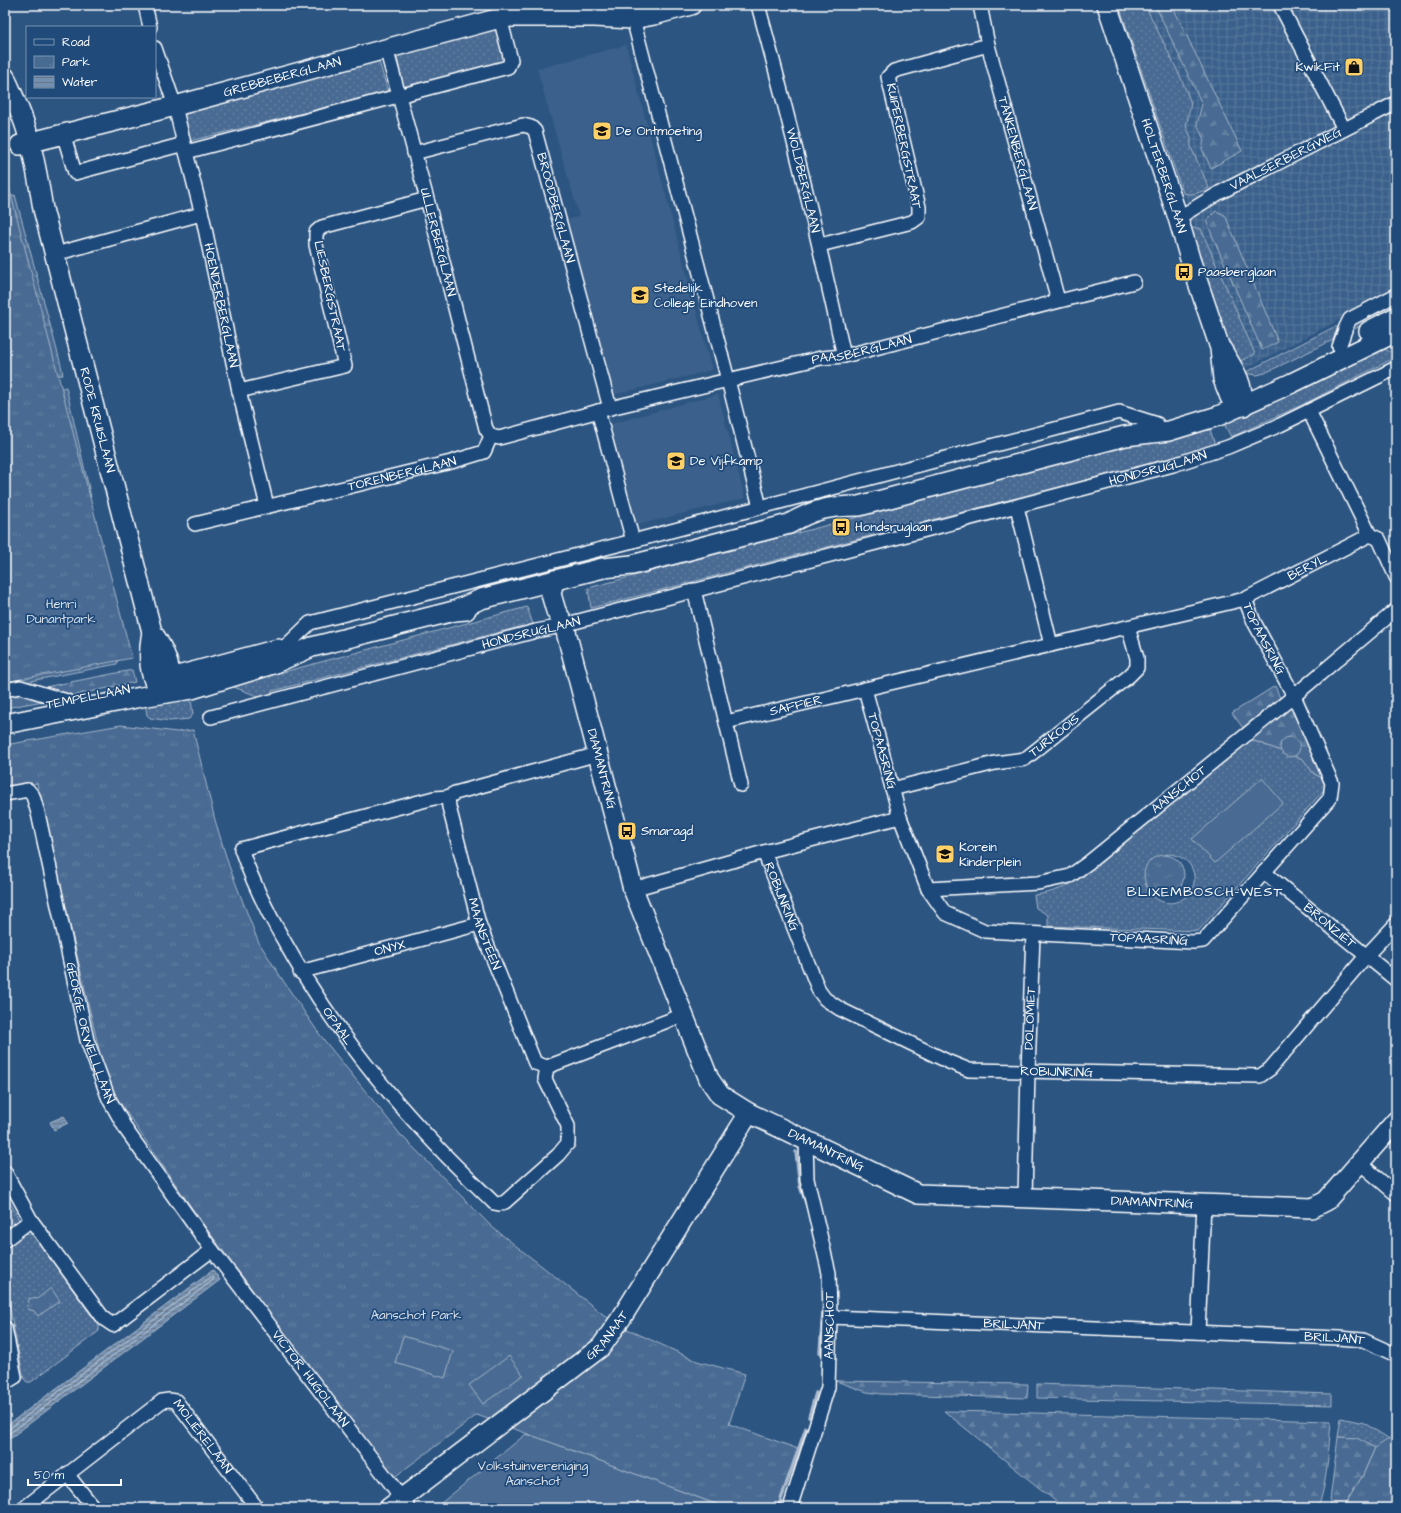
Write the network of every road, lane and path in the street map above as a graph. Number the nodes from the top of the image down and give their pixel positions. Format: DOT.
graph roads {
  1 [pos="146,5"];
  2 [pos="691,5"];
  3 [pos="758,5"];
  4 [pos="980,5"];
  5 [pos="1107,5"];
  6 [pos="1280,5"];
  7 [pos="507,13"];
  8 [pos="633,19"];
  9 [pos="150,26"];
  10 [pos="988,45"];
  11 [pos="386,48"];
  12 [pos="156,51"];
  13 [pos="5,77"];
  14 [pos="398,95"];
  15 [pos="1396,103"];
  16 [pos="175,106"];
  17 [pos="1344,129"];
  18 [pos="63,133"];
  19 [pos="25,144"];
  20 [pos="185,148"];
  21 [pos="414,153"];
  22 [pos="427,199"];
  23 [pos="201,214"];
  24 [pos="1178,218"];
  25 [pos="820,245"];
  26 [pos="66,251"];
  27 [pos="1134,282"];
  28 [pos="1396,295"];
  29 [pos="1058,300"];
  30 [pos="1396,317"];
  31 [pos="1396,332"];
  32 [pos="1339,347"];
  33 [pos="844,356"];
  34 [pos="1396,368"];
  35 [pos="728,380"];
  36 [pos="239,391"];
  37 [pos="1239,398"];
  38 [pos="604,410"];
  39 [pos="1309,411"];
  40 [pos="1157,424"];
  41 [pos="491,436"];
  42 [pos="1126,436"];
  43 [pos="268,506"];
  44 [pos="1017,506"];
  45 [pos="760,507"];
  46 [pos="195,524"];
  47 [pos="1370,535"];
  48 [pos="633,541"];
  49 [pos="1396,577"];
  50 [pos="555,588"];
  51 [pos="694,590"];
  52 [pos="1245,599"];
  53 [pos="1396,610"];
  54 [pos="564,624"];
  55 [pos="1128,627"];
  56 [pos="1051,645"];
  57 [pos="285,647"];
  58 [pos="312,647"];
  59 [pos="164,684"];
  60 [pos="865,689"];
  61 [pos="5,690"];
  62 [pos="1294,696"];
  63 [pos="67,701"];
  64 [pos="5,713"];
  65 [pos="210,717"];
  66 [pos="726,722"];
  67 [pos="5,724"];
  68 [pos="598,754"];
  69 [pos="741,785"];
  70 [pos="892,789"];
  71 [pos="5,794"];
  72 [pos="448,797"];
  73 [pos="900,817"];
  74 [pos="764,852"];
  75 [pos="1264,872"];
  76 [pos="633,889"];
  77 [pos="928,889"];
  78 [pos="479,924"];
  79 [pos="1396,924"];
  80 [pos="1034,934"];
  81 [pos="1367,955"];
  82 [pos="300,972"];
  83 [pos="1396,980"];
  84 [pos="683,1015"];
  85 [pos="547,1067"];
  86 [pos="1028,1071"];
  87 [pos="749,1113"];
  88 [pos="1396,1122"];
  89 [pos="806,1141"];
  90 [pos="1360,1163"];
  91 [pos="5,1172"];
  92 [pos="1396,1194"];
  93 [pos="1025,1198"];
  94 [pos="1204,1204"];
  95 [pos="31,1220"];
  96 [pos="5,1240"];
  97 [pos="212,1250"];
  98 [pos="830,1317"];
  99 [pos="5,1328"];
  100 [pos="1198,1332"];
  101 [pos="1396,1355"];
  102 [pos="5,1383"];
  103 [pos="67,1474"];
  104 [pos="399,1505"];
  105 [pos="24,1508"];
  106 [pos="94,1508"];
  107 [pos="257,1508"];
  108 [pos="790,1508"];
  1 -- 9 [label="street"];
  2 -- 8 [label="street, GREBBEBERGLAAN"];
  3 -- 25 [label="street, WOLDBERGLAAN"];
  4 -- 10 [label="street, TANKENBERGLAAN"];
  5 -- 24 [label="street, HOLTERBERGLAAN"];
  6 -- 17 [label="street"];
  7 -- 8 [label="street, GREBBEBERGLAAN"];
  7 -- 11 [label="street, GREBBEBERGLAAN"];
  7 -- 14 [label="street"];
  8 -- 35 [label="street"];
  10 -- 25 [label="street, KUIPERBERGSTRAAT"];
  10 -- 29 [label="street, TANKENBERGLAAN"];
  11 -- 14 [label="street, ULLERBERGLAAN"];
  11 -- 16 [label="street, GREBBEBERGLAAN"];
  12 -- 16 [label="street, HOENDERBERGLAAN"];
  13 -- 19 [label="street, RODE KRUISLAAN"];
  14 -- 20 [label="street"];
  14 -- 21 [label="street, ULLERBERGLAAN"];
  15 -- 17 [label="street, VAALSERBERGWEG"];
  16 -- 18 [label="street, GREBBEBERGLAAN"];
  16 -- 20 [label="street, HOENDERBERGLAAN"];
  17 -- 24 [label="street, VAALSERBERGWEG"];
  18 -- 19 [label="street, GREBBEBERGLAAN"];
  18 -- 20 [label="street"];
  19 -- 59 [label="street, RODE KRUISLAAN"];
  20 -- 23 [label="street, HOENDERBERGLAAN"];
  21 -- 22 [label="street, ULLERBERGLAAN"];
  21 -- 38 [label="street, BROODBERGLAAN"];
  22 -- 36 [label="street, LIESBERGSTRAAT"];
  22 -- 41 [label="street, ULLERBERGLAAN"];
  23 -- 26 [label="street"];
  23 -- 36 [label="street, HOENDERBERGLAAN"];
  24 -- 37 [label="street, HOLTERBERGLAAN"];
  25 -- 33 [label="street, WOLDBERGLAAN"];
  27 -- 29 [label="street, PAASBERGLAAN"];
  28 -- 32 [label="street"];
  29 -- 33 [label="street, PAASBERGLAAN"];
  30 -- 32 [label="street"];
  31 -- 37 [label="street"];
  32 -- 37 [label="street"];
  33 -- 35 [label="street, PAASBERGLAAN"];
  34 -- 39 [label="street, HONDSRUGLAAN"];
  35 -- 38 [label="street"];
  35 -- 45 [label="street"];
  36 -- 43 [label="street, HOENDERBERGLAAN"];
  37 -- 40 [label="street"];
  37 -- 42 [label="street"];
  38 -- 41 [label="street"];
  38 -- 48 [label="street"];
  39 -- 44 [label="street, HONDSRUGLAAN"];
  39 -- 47 [label="street"];
  40 -- 42 [label="street"];
  40 -- 45 [label="street"];
  41 -- 43 [label="street, TORENBERGLAAN"];
  42 -- 50 [label="street"];
  43 -- 46 [label="street, TORENBERGLAAN"];
  44 -- 51 [label="street, HONDSRUGLAAN"];
  44 -- 56 [label="street"];
  45 -- 48 [label="street"];
  47 -- 49 [label="street"];
  47 -- 52 [label="street, BERYL"];
  48 -- 57 [label="street"];
  50 -- 54 [label="street, DIAMANTRING"];
  50 -- 58 [label="street"];
  51 -- 54 [label="street, HONDSRUGLAAN"];
  51 -- 66 [label="street"];
  52 -- 55 [label="street, TOPAASRING"];
  52 -- 62 [label="street, TOPAASRING"];
  53 -- 62 [label="street, AANSCHOT"];
  54 -- 65 [label="street, HONDSRUGLAAN"];
  54 -- 68 [label="street, DIAMANTRING"];
  55 -- 56 [label="street, TOPAASRING"];
  55 -- 70 [label="street, TURKOOIS"];
  56 -- 60 [label="street, TOPAASRING"];
  57 -- 58 [label="street"];
  57 -- 59 [label="street"];
  58 -- 59 [label="street"];
  59 -- 63 [label="street, TEMPELLAAN"];
  59 -- 67 [label="street, TEMPELLAAN"];
  60 -- 66 [label="street, SAFFIER"];
  60 -- 70 [label="street, TOPAASRING"];
  61 -- 63 [label="street"];
  62 -- 75 [label="street, TOPAASRING"];
  62 -- 77 [label="street, AANSCHOT"];
  63 -- 64 [label="street, TEMPELLAAN"];
  66 -- 69 [label="street"];
  68 -- 72 [label="street"];
  68 -- 76 [label="street, DIAMANTRING"];
  70 -- 73 [label="street, TOPAASRING"];
  71 -- 97 [label="street, GEORGE ORWELLLAAN"];
  72 -- 78 [label="street, MAANSTEEN"];
  72 -- 82 [label="street, OPAAL"];
  73 -- 74 [label="street"];
  73 -- 77 [label="street, TOPAASRING"];
  74 -- 76 [label="street"];
  74 -- 86 [label="street, ROBIJNRING"];
  75 -- 80 [label="street, TOPAASRING"];
  75 -- 81 [label="street, BRONZIET"];
  76 -- 84 [label="street, DIAMANTRING"];
  77 -- 80 [label="street, TOPAASRING"];
  78 -- 82 [label="street, ONYX"];
  78 -- 85 [label="street, MAANSTEEN"];
  79 -- 81 [label="street, ROBIJNRING"];
  80 -- 86 [label="street, DOLOMIET"];
  81 -- 83 [label="street, BRONZIET"];
  81 -- 86 [label="street, ROBIJNRING"];
  82 -- 85 [label="street, OPAAL"];
  84 -- 85 [label="street"];
  84 -- 87 [label="street, DIAMANTRING"];
  86 -- 93 [label="street, DOLOMIET"];
  87 -- 89 [label="street, DIAMANTRING"];
  87 -- 104 [label="street, GRANAAT"];
  88 -- 90 [label="street, DIAMANTRING"];
  89 -- 93 [label="street, DIAMANTRING"];
  89 -- 98 [label="street, AANSCHOT"];
  90 -- 92 [label="street"];
  90 -- 94 [label="street, DIAMANTRING"];
  91 -- 95 [label="street"];
  93 -- 94 [label="street, DIAMANTRING"];
  94 -- 100 [label="street"];
  95 -- 96 [label="street"];
  95 -- 97 [label="street"];
  97 -- 104 [label="street, VICTOR HUGOLAAN"];
  98 -- 100 [label="street, BRILJANT"];
  98 -- 108 [label="street, AANSCHOT"];
  99 -- 102 [label="street"];
  100 -- 101 [label="street, BRILJANT"];
  103 -- 105 [label="street, MOLIÈRELAAN"];
  103 -- 106 [label="street"];
  103 -- 107 [label="street, MOLIÈRELAAN"];
}
